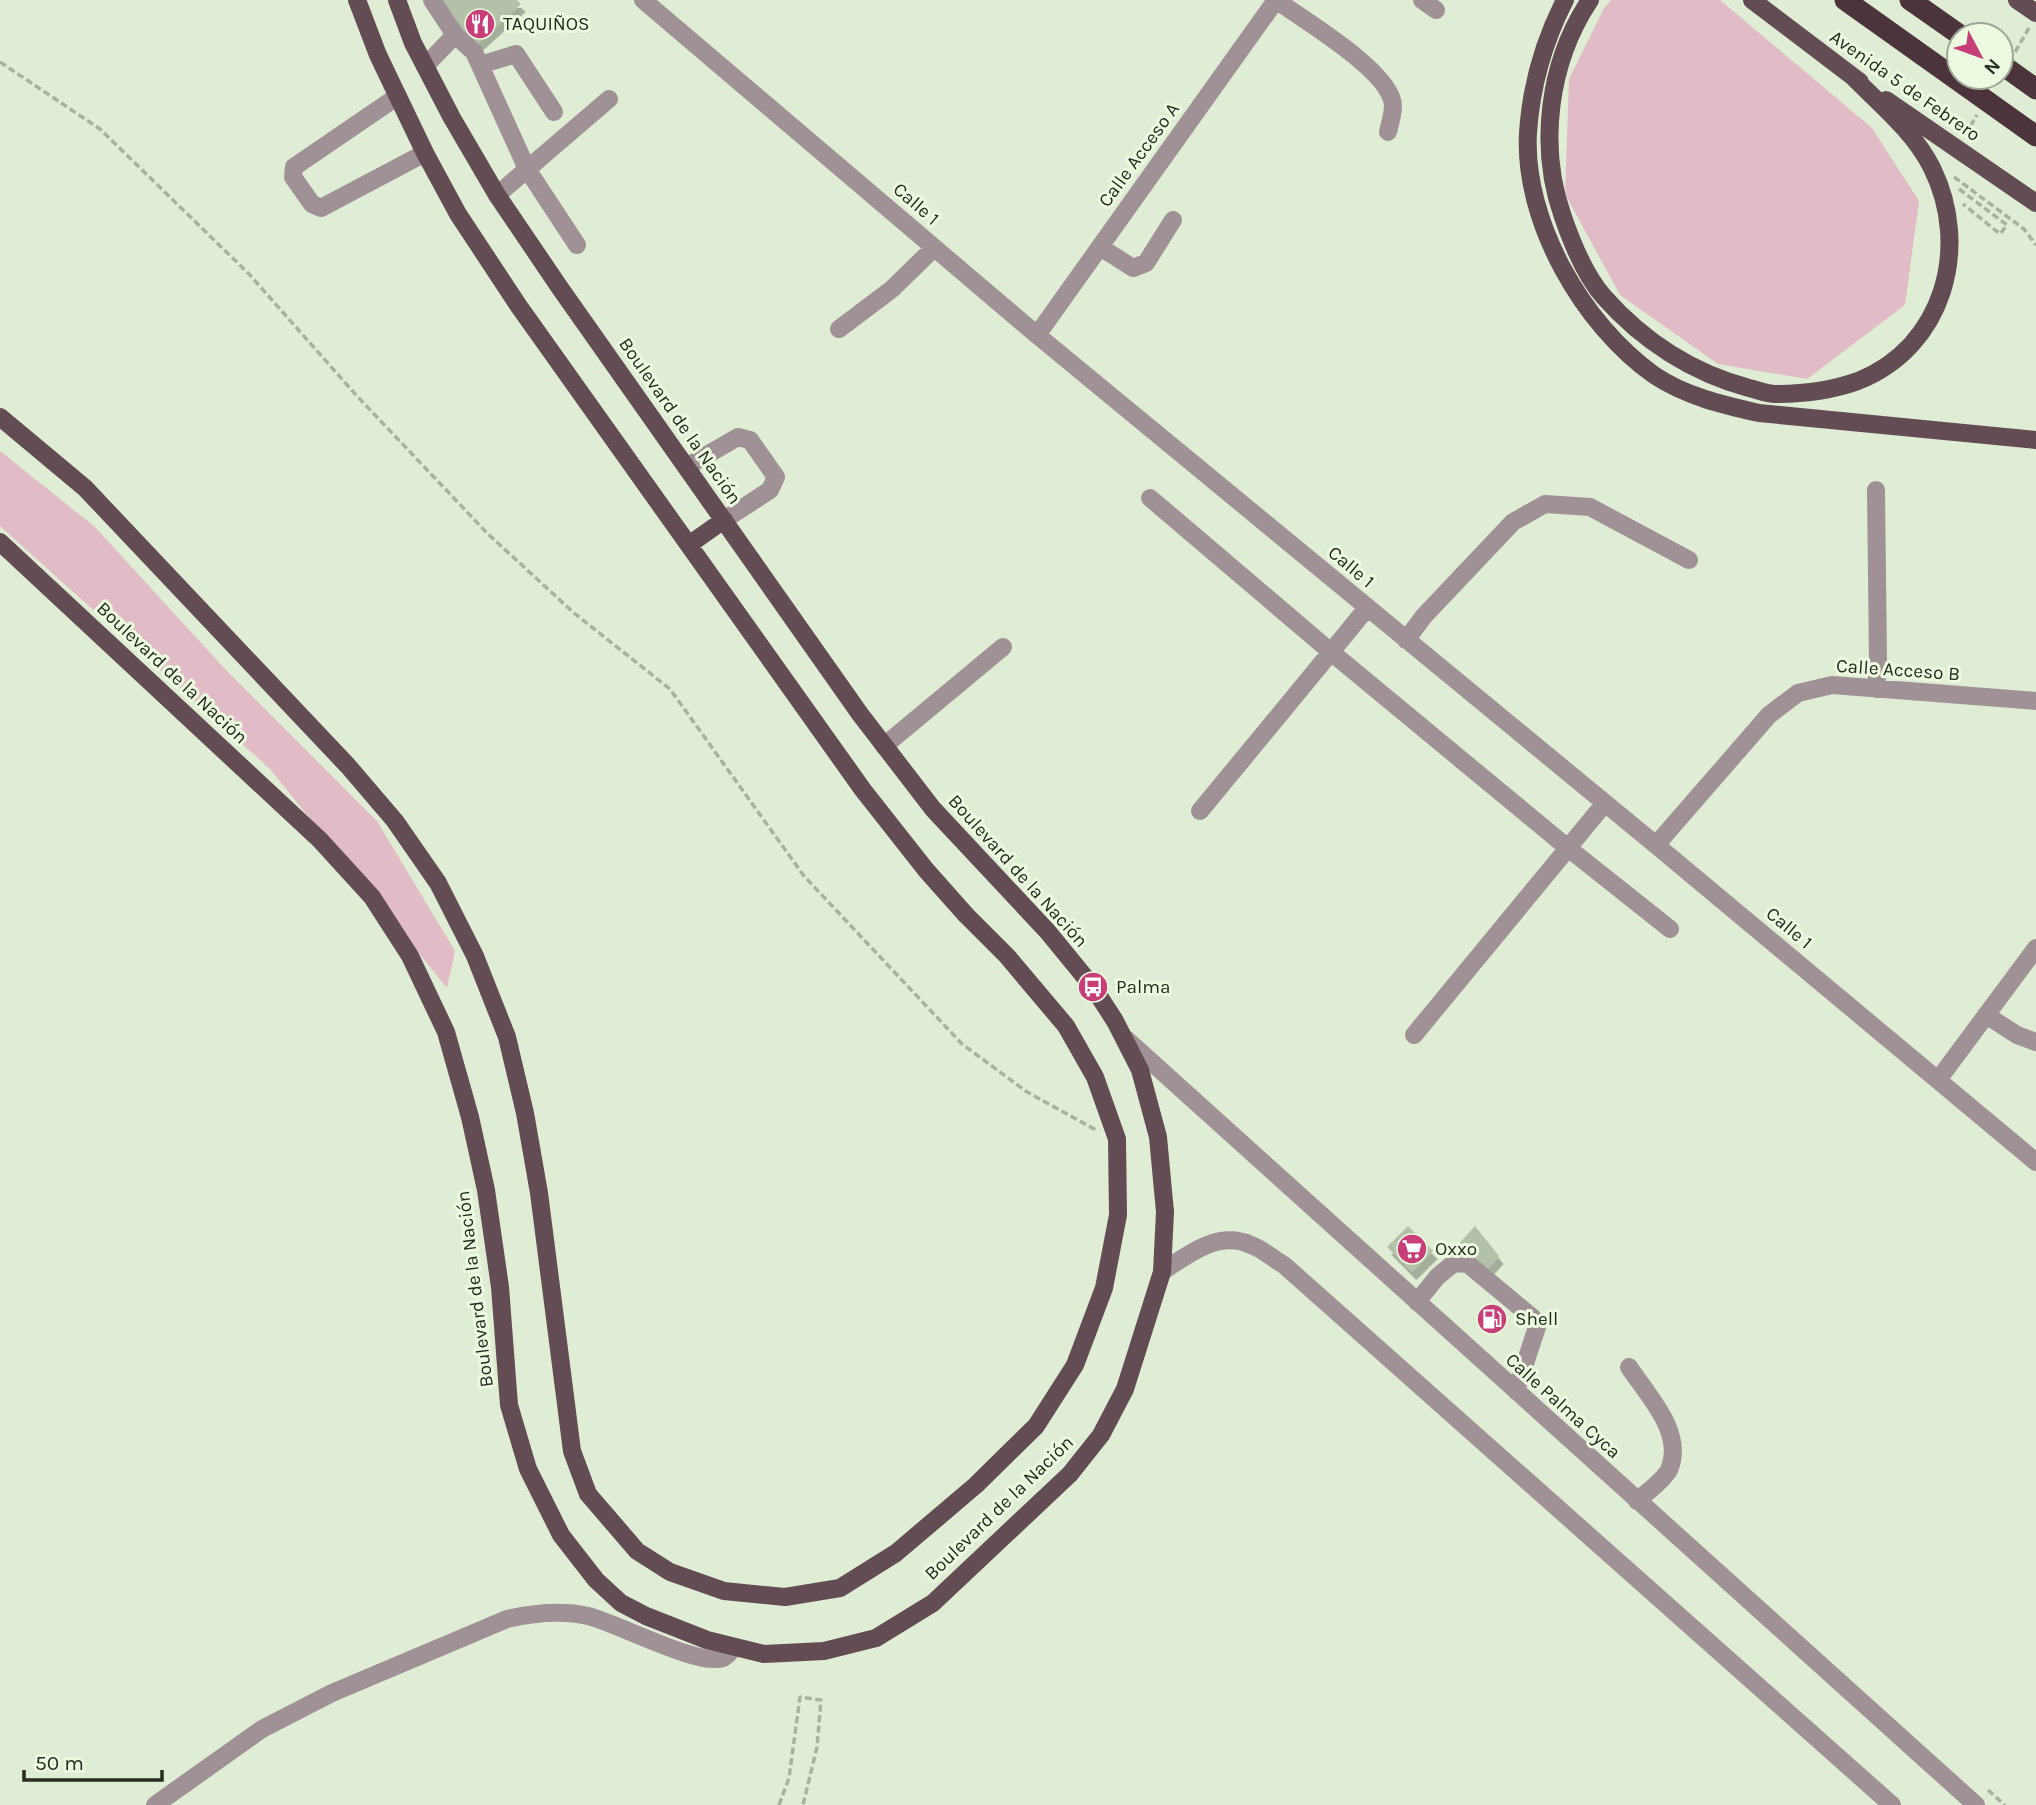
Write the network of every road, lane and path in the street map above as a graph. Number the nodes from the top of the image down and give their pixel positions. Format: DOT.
graph roads {
  1 [pos="357,0"];
  2 [pos="397,0"];
  3 [pos="432,0"];
  4 [pos="643,0"];
  5 [pos="1276,0"];
  6 [pos="1565,0"];
  7 [pos="1590,0"];
  8 [pos="1752,0"];
  9 [pos="1845,0"];
  10 [pos="1910,0"];
  11 [pos="2017,0"];
  12 [pos="2032,20"];
  13 [pos="1945,25"];
  14 [pos="455,35"];
  15 [pos="2015,46"];
  16 [pos="0,62"];
  17 [pos="480,65"];
  18 [pos="425,66"];
  19 [pos="2015,72"];
  20 [pos="1853,77"];
  21 [pos="2036,89"];
  22 [pos="398,96"];
  23 [pos="609,99"];
  24 [pos="1980,110"];
  25 [pos="554,112"];
  26 [pos="1388,132"];
  27 [pos="2036,136"];
  28 [pos="1961,142"];
  29 [pos="425,153"];
  30 [pos="527,169"];
  31 [pos="1950,173"];
  32 [pos="1955,178"];
  33 [pos="497,195"];
  34 [pos="1962,203"];
  35 [pos="2036,204"];
  36 [pos="1173,220"];
  37 [pos="577,245"];
  38 [pos="2036,245"];
  39 [pos="1100,247"];
  40 [pos="934,248"];
  41 [pos="839,329"];
  42 [pos="1037,335"];
  43 [pos="0,417"];
  44 [pos="2036,440"];
  45 [pos="687,467"];
  46 [pos="1876,490"];
  47 [pos="1150,498"];
  48 [pos="724,520"];
  49 [pos="0,542"];
  50 [pos="690,544"];
  51 [pos="1689,560"];
  52 [pos="1367,608"];
  53 [pos="1406,640"];
  54 [pos="1003,647"];
  55 [pos="1331,652"];
  56 [pos="1876,689"];
  57 [pos="2036,701"];
  58 [pos="884,746"];
  59 [pos="1605,803"];
  60 [pos="1200,811"];
  61 [pos="1656,845"];
  62 [pos="1568,848"];
  63 [pos="1670,929"];
  64 [pos="2036,948"];
  65 [pos="1986,1015"];
  66 [pos="1414,1035"];
  67 [pos="1123,1036"];
  68 [pos="2036,1042"];
  69 [pos="1938,1080"];
  70 [pos="1117,1139"];
  71 [pos="2036,1162"];
  72 [pos="1162,1272"];
  73 [pos="1417,1302"];
  74 [pos="1629,1367"];
  75 [pos="1516,1391"];
  76 [pos="1637,1501"];
  77 [pos="734,1647"];
  78 [pos="155,1805"];
  79 [pos="779,1805"];
  80 [pos="803,1805"];
  81 [pos="1892,1805"];
  82 [pos="1976,1805"];
  1 -- 22 [label="main road, Boulevard de la Nación"];
  2 -- 18 [label="main road, Boulevard de la Nación"];
  3 -- 14 [label="street"];
  4 -- 40 [label="street, Calle 1"];
  5 -- 26 [label="street"];
  5 -- 39 [label="street, Calle Acceso A"];
  6 -- 44 [label="main road"];
  7 -- 20 [label="main road"];
  8 -- 20 [label="main road, Avenida 5 de Febrero"];
  9 -- 27 [label="highway"];
  10 -- 13 [label="highway"];
  11 -- 12 [label="main road"];
  12 -- 15 [label="path"];
  14 -- 17 [label="street"];
  14 -- 18 [label="street"];
  16 -- 70 [label="path"];
  17 -- 25 [label="street"];
  17 -- 30 [label="street"];
  18 -- 33 [label="main road, Boulevard de la Nación"];
  19 -- 21 [label="highway"];
  20 -- 35 [label="main road, Avenida 5 de Febrero"];
  22 -- 29 [label="main road, Boulevard de la Nación"];
  22 -- 29 [label="street"];
  23 -- 30 [label="street"];
  24 -- 28 [label="path"];
  29 -- 50 [label="main road, Boulevard de la Nación"];
  30 -- 33 [label="street"];
  30 -- 37 [label="street"];
  31 -- 32 [label="path"];
  32 -- 34 [label="path"];
  32 -- 38 [label="path"];
  33 -- 45 [label="main road, Boulevard de la Nación"];
  36 -- 39 [label="street"];
  39 -- 42 [label="street, Calle Acceso A"];
  40 -- 41 [label="street"];
  40 -- 42 [label="street, Calle 1"];
  42 -- 52 [label="street, Calle 1"];
  43 -- 70 [label="main road, Boulevard de la Nación"];
  45 -- 48 [label="main road, Boulevard de la Nación"];
  45 -- 48 [label="street"];
  46 -- 56 [label="street"];
  47 -- 55 [label="street"];
  48 -- 50 [label="main road"];
  48 -- 58 [label="main road, Boulevard de la Nación"];
  49 -- 77 [label="main road, Boulevard de la Nación"];
  50 -- 70 [label="main road, Boulevard de la Nación"];
  51 -- 53 [label="street"];
  52 -- 53 [label="street, Calle 1"];
  52 -- 55 [label="street"];
  53 -- 59 [label="street, Calle 1"];
  54 -- 58 [label="street"];
  55 -- 60 [label="street"];
  55 -- 62 [label="street"];
  56 -- 57 [label="street, Calle Acceso B"];
  56 -- 61 [label="street, Calle Acceso B"];
  58 -- 67 [label="main road, Boulevard de la Nación"];
  59 -- 61 [label="street, Calle 1"];
  59 -- 62 [label="street"];
  61 -- 69 [label="street, Calle 1"];
  62 -- 63 [label="street"];
  62 -- 66 [label="street"];
  64 -- 65 [label="street"];
  65 -- 68 [label="street"];
  65 -- 69 [label="street"];
  67 -- 72 [label="main road, Boulevard de la Nación"];
  67 -- 73 [label="street, Calle Palma Cyca"];
  69 -- 71 [label="street, Calle 1"];
  72 -- 77 [label="main road, Boulevard de la Nación"];
  72 -- 81 [label="street"];
  73 -- 75 [label="street, Calle Palma Cyca"];
  73 -- 75 [label="street"];
  74 -- 76 [label="street"];
  75 -- 76 [label="street, Calle Palma Cyca"];
  76 -- 82 [label="street, Calle Palma Cyca"];
  77 -- 78 [label="street"];
  79 -- 80 [label="path"];
}
